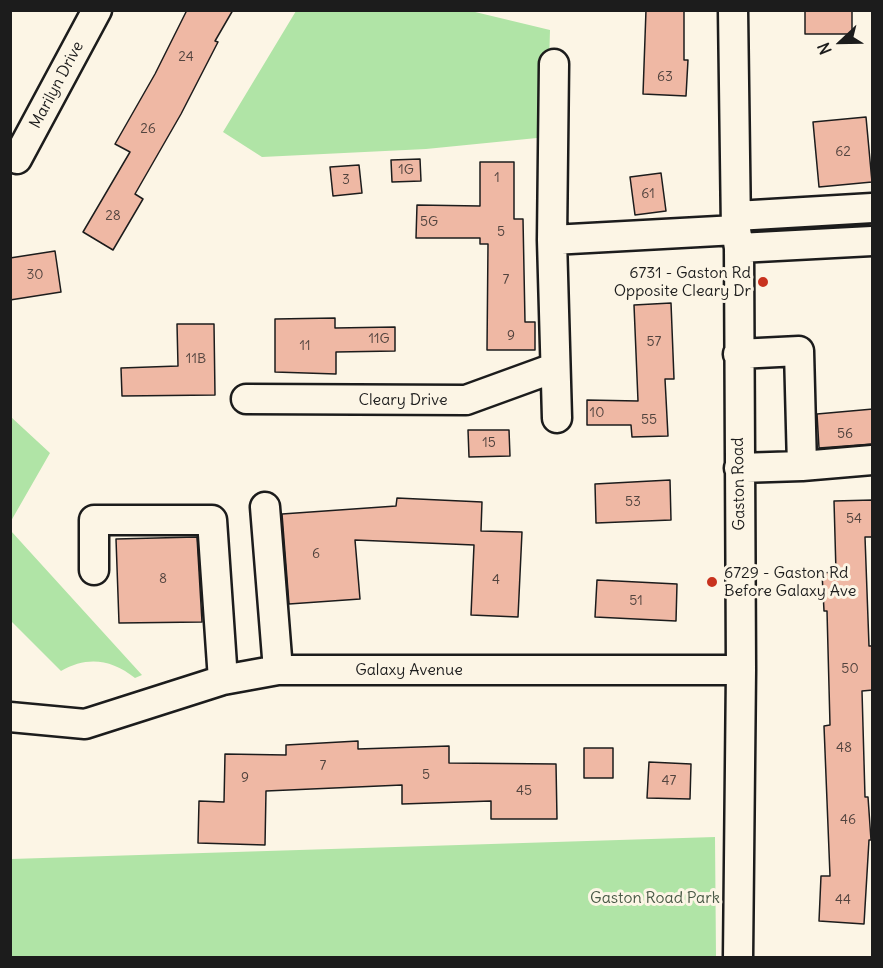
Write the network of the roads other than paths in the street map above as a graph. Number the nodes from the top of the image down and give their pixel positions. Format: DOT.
graph roads {
  1 [pos="97,10"];
  2 [pos="733,10"];
  3 [pos="554,64"];
  4 [pos="17,159"];
  5 [pos="873,208"];
  6 [pos="737,231"];
  7 [pos="552,240"];
  8 [pos="873,240"];
  9 [pos="738,354"];
  10 [pos="554,368"];
  11 [pos="246,399"];
  12 [pos="557,418"];
  13 [pos="873,460"];
  14 [pos="802,466"];
  15 [pos="739,468"];
  16 [pos="265,507"];
  17 [pos="94,570"];
  18 [pos="278,670"];
  19 [pos="741,670"];
  20 [pos="223,680"];
  21 [pos="10,717"];
  22 [pos="738,957"];
  1 -- 4 [label="street, Marilyn Drive"];
  2 -- 6 [label="street, Gaston Road"];
  3 -- 7 [label="street"];
  5 -- 6 [label="street"];
  6 -- 7 [label="street"];
  6 -- 8 [label="street"];
  6 -- 9 [label="street, Gaston Road"];
  7 -- 10 [label="street"];
  9 -- 14 [label="street"];
  9 -- 15 [label="street, Gaston Road"];
  10 -- 11 [label="street, Cleary Drive"];
  10 -- 12 [label="street"];
  13 -- 14 [label="street"];
  14 -- 15 [label="street"];
  15 -- 19 [label="street, Gaston Road"];
  16 -- 18 [label="street"];
  17 -- 20 [label="street"];
  18 -- 19 [label="street, Galaxy Avenue"];
  18 -- 20 [label="street, Galaxy Avenue"];
  19 -- 22 [label="street, Gaston Road"];
  20 -- 21 [label="street, Galaxy Avenue"];
}
